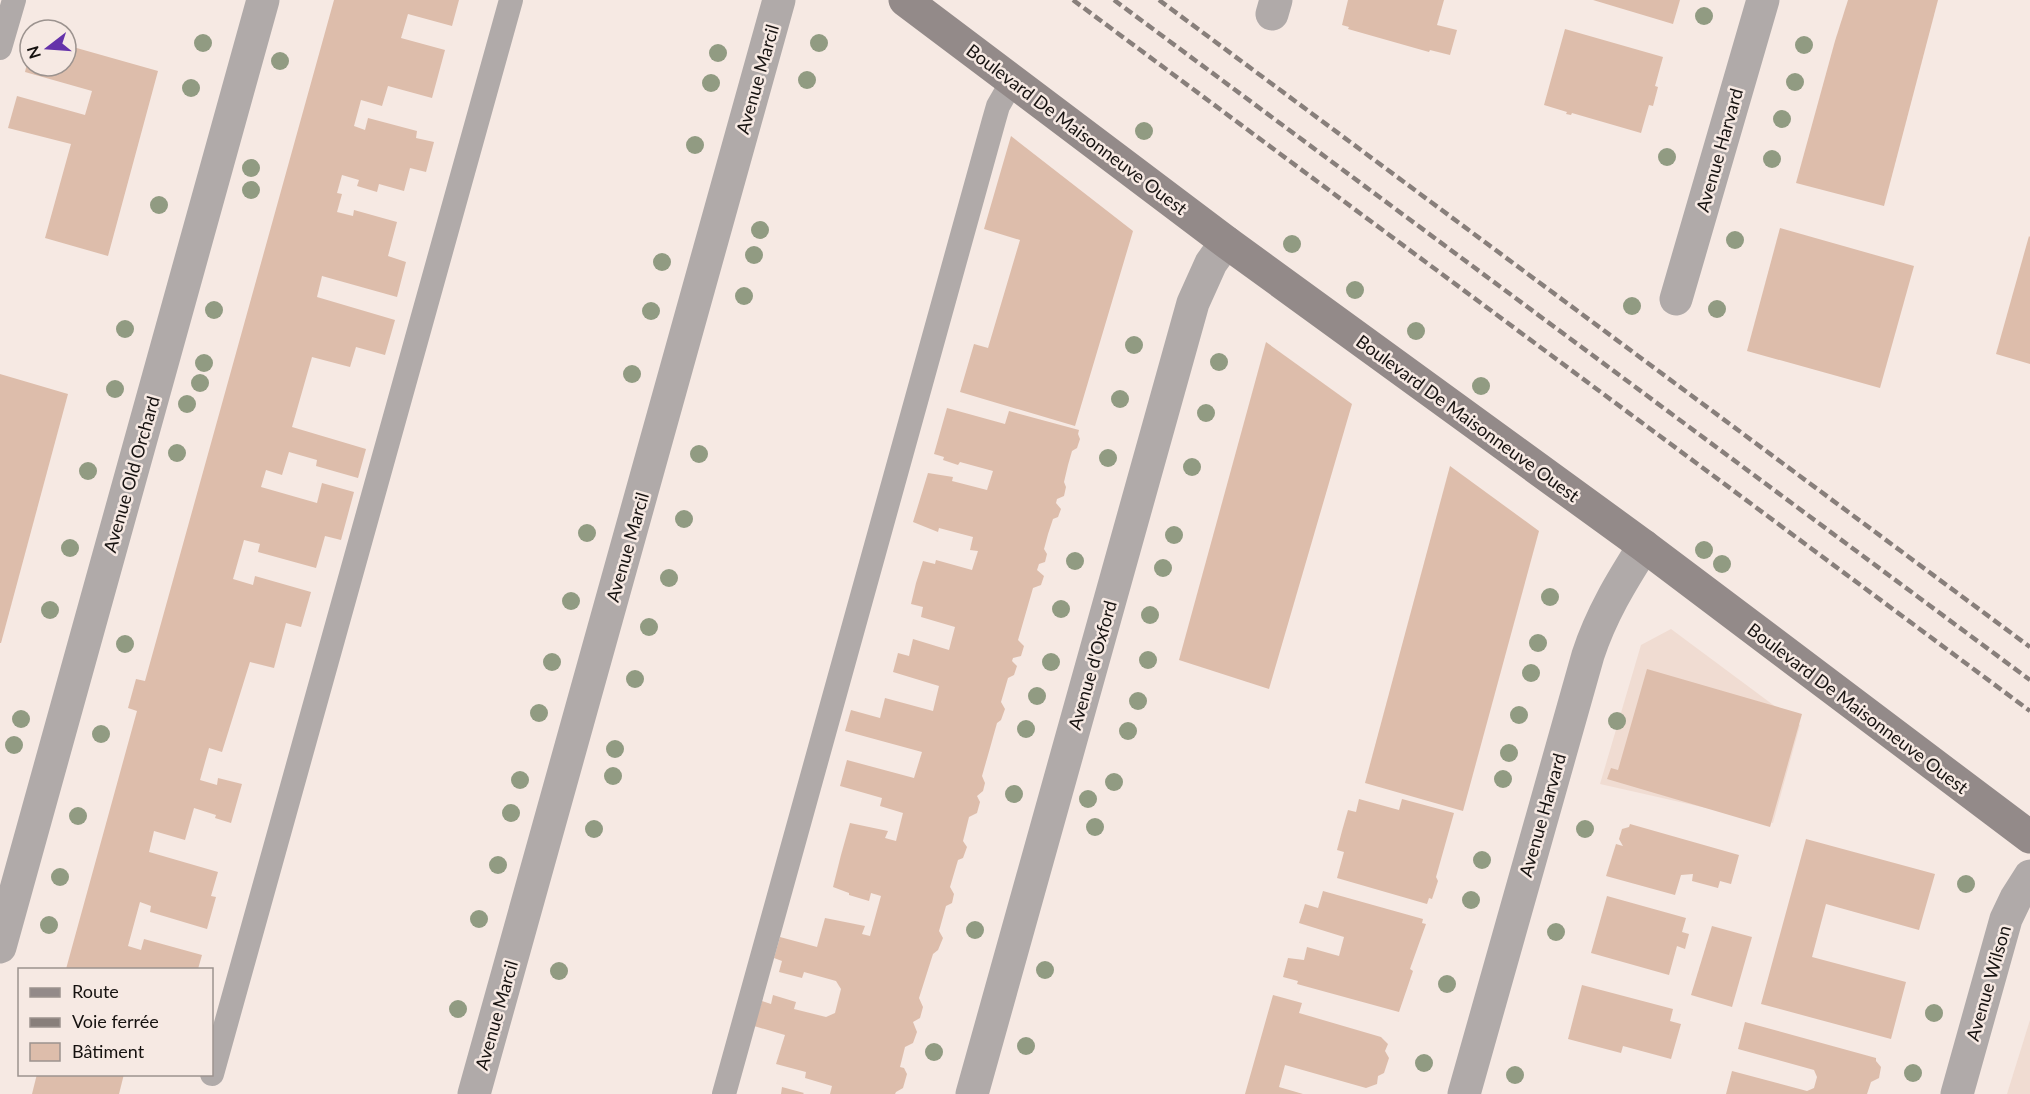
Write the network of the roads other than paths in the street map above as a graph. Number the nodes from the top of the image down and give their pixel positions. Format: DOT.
graph roads {
  1 [pos="14,0"];
  2 [pos="263,0"];
  3 [pos="511,0"];
  4 [pos="779,0"];
  5 [pos="905,0"];
  6 [pos="1763,0"];
  7 [pos="0,48"];
  8 [pos="1013,80"];
  9 [pos="1226,242"];
  10 [pos="1676,299"];
  11 [pos="1644,546"];
  12 [pos="2030,837"];
  13 [pos="2030,876"];
  14 [pos="0,948"];
  15 [pos="213,1067"];
  16 [pos="210,1076"];
  17 [pos="206,1094"];
  18 [pos="474,1094"];
  19 [pos="724,1094"];
  20 [pos="972,1094"];
  21 [pos="1464,1094"];
  22 [pos="1957,1094"];
  1 -- 7 [label="lane"];
  2 -- 14 [label="street, Avenue Old Orchard"];
  3 -- 15 [label="lane"];
  4 -- 18 [label="street, Avenue Marcil"];
  5 -- 8 [label="street, Boulevard De Maisonneuve Ouest"];
  6 -- 10 [label="street, Avenue Harvard"];
  8 -- 9 [label="street, Boulevard De Maisonneuve Ouest"];
  8 -- 19 [label="lane"];
  9 -- 11 [label="street, Boulevard De Maisonneuve Ouest"];
  9 -- 20 [label="street, Avenue d'Oxford"];
  11 -- 12 [label="street, Boulevard De Maisonneuve Ouest"];
  11 -- 21 [label="street, Avenue Harvard"];
  13 -- 22 [label="street, Avenue Wilson"];
  16 -- 17 [label="lane"];
}
